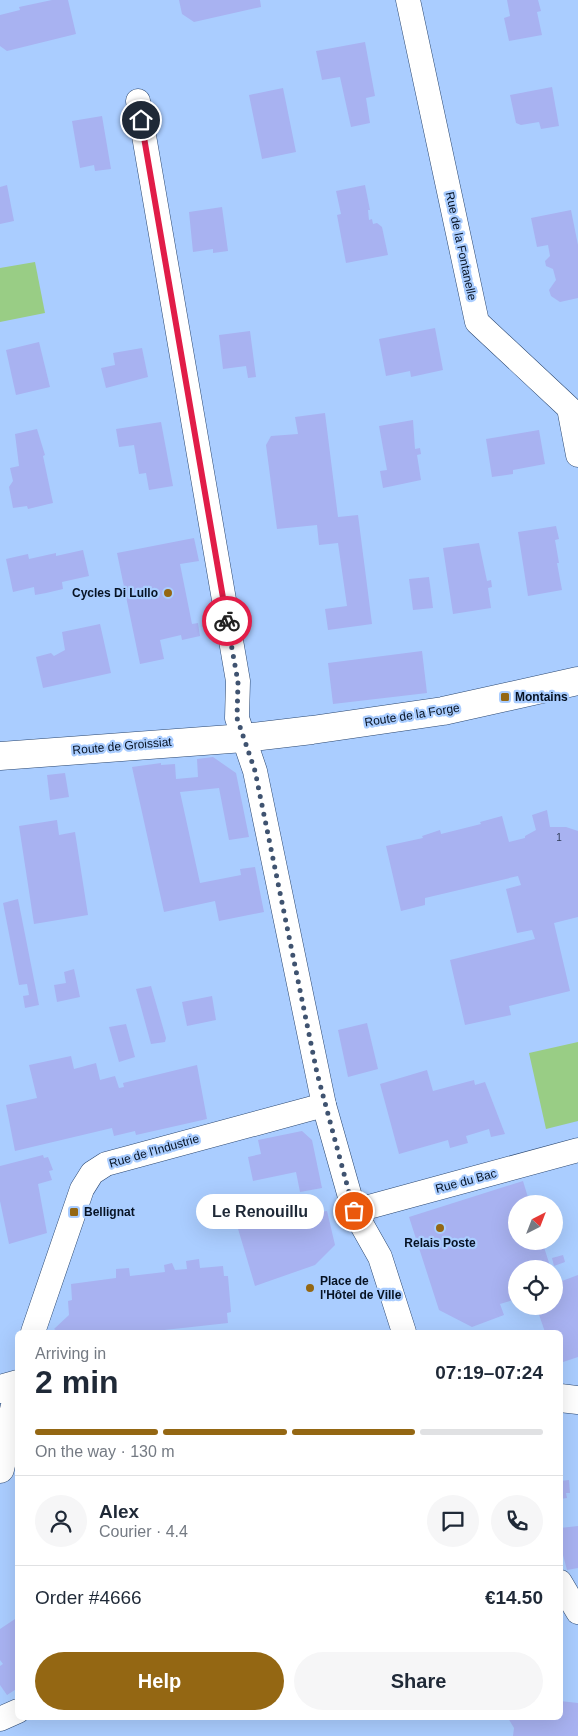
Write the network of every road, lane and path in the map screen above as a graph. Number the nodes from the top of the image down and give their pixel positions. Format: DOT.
graph roads {
  1 [pos="408,0"];
  2 [pos="138,101"];
  3 [pos="578,455"];
  4 [pos="578,681"];
  5 [pos="244,738"];
  6 [pos="0,756"];
  7 [pos="324,1105"];
  8 [pos="578,1150"];
  9 [pos="354,1211"];
  10 [pos="33,1330"];
  11 [pos="403,1330"];
  12 [pos="15,1385"];
  13 [pos="0,1389"];
  14 [pos="563,1398"];
  15 [pos="578,1400"];
  16 [pos="15,1405"];
  17 [pos="0,1469"];
  18 [pos="563,1587"];
  19 [pos="578,1612"];
  20 [pos="15,1712"];
  21 [pos="0,1719"];
  1 -- 3 [label="street, Rue de la Fontanelle"];
  2 -- 5 [label="street"];
  4 -- 5 [label="main road, Route de la Forge"];
  5 -- 6 [label="main road, Route de Groissiat"];
  5 -- 7 [label="street"];
  7 -- 9 [label="street"];
  7 -- 10 [label="street, Rue de l'Industrie"];
  8 -- 9 [label="street, Rue du Bac"];
  9 -- 11 [label="street"];
  12 -- 13 [label="main road"];
  14 -- 15 [label="main road"];
  16 -- 17 [label="main road"];
  18 -- 19 [label="street"];
  20 -- 21 [label="street"];
}
